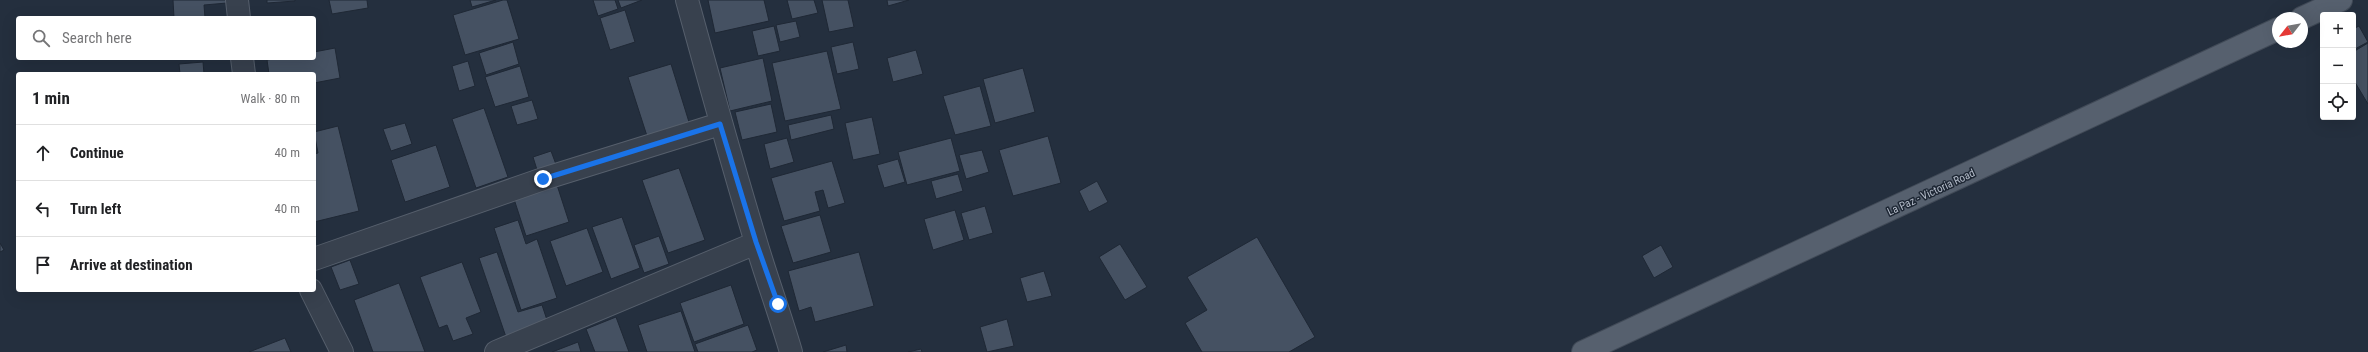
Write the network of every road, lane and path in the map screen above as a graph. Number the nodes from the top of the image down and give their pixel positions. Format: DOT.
graph roads {
  1 [pos="238,0"];
  2 [pos="687,0"];
  3 [pos="2341,0"];
  4 [pos="2308,15"];
  5 [pos="239,16"];
  6 [pos="2272,32"];
  7 [pos="242,60"];
  8 [pos="244,72"];
  9 [pos="720,124"];
  10 [pos="756,242"];
  11 [pos="316,258"];
  12 [pos="312,292"];
  13 [pos="342,352"];
  14 [pos="496,352"];
  15 [pos="791,352"];
  16 [pos="1583,352"];
  1 -- 5 [label="street"];
  2 -- 9 [label="street"];
  3 -- 4 [label="main road"];
  6 -- 16 [label="main road, La Paz - Victoria Road"];
  7 -- 8 [label="street"];
  9 -- 10 [label="street"];
  9 -- 11 [label="street"];
  10 -- 14 [label="street"];
  10 -- 15 [label="street"];
  12 -- 13 [label="street"];
}
